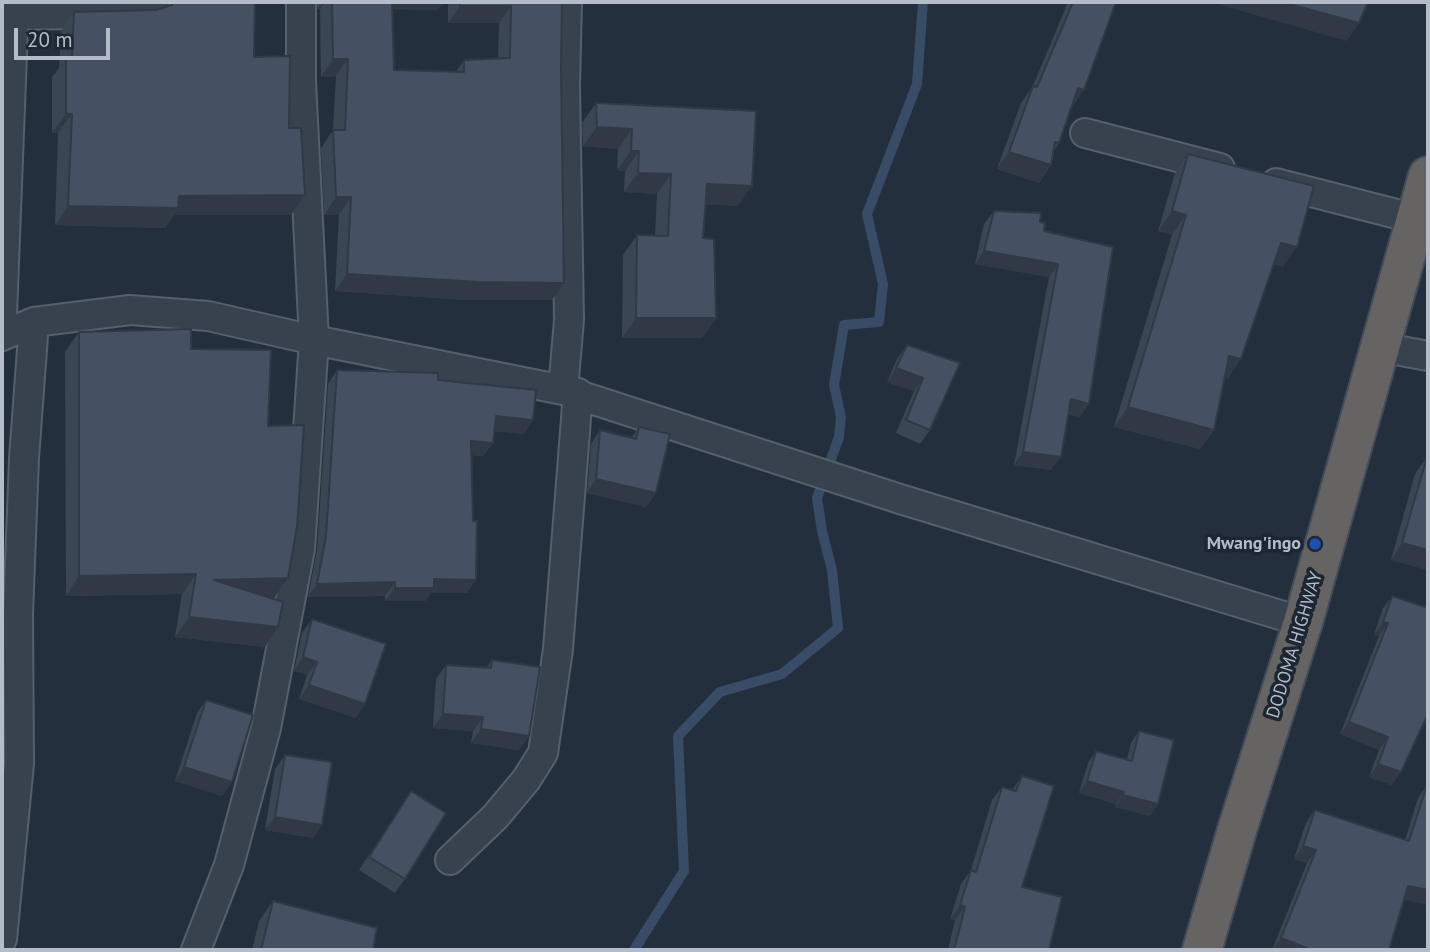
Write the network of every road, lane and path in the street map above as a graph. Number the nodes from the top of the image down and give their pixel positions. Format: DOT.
graph roads {
  1 [pos="155,2"];
  2 [pos="301,2"];
  3 [pos="568,2"];
  4 [pos="15,8"];
  5 [pos="1085,133"];
  6 [pos="1428,176"];
  7 [pos="1416,219"];
  8 [pos="2,314"];
  9 [pos="34,322"];
  10 [pos="2,336"];
  11 [pos="314,340"];
  12 [pos="1380,347"];
  13 [pos="1428,356"];
  14 [pos="571,392"];
  15 [pos="1303,622"];
  16 [pos="450,860"];
  17 [pos="2,939"];
  18 [pos="196,950"];
  19 [pos="1202,950"];
  1 -- 4 [label="street"];
  2 -- 11 [label="street"];
  3 -- 14 [label="street"];
  4 -- 8 [label="street"];
  5 -- 7 [label="street"];
  6 -- 7 [label="highway, DODOMA HIGHWAY"];
  7 -- 12 [label="highway, DODOMA HIGHWAY"];
  9 -- 10 [label="street"];
  9 -- 11 [label="street"];
  9 -- 17 [label="street"];
  11 -- 14 [label="street"];
  11 -- 18 [label="street"];
  12 -- 13 [label="street"];
  12 -- 15 [label="highway, DODOMA HIGHWAY"];
  14 -- 15 [label="street"];
  14 -- 16 [label="street"];
  15 -- 19 [label="highway, DODOMA HIGHWAY"];
}
